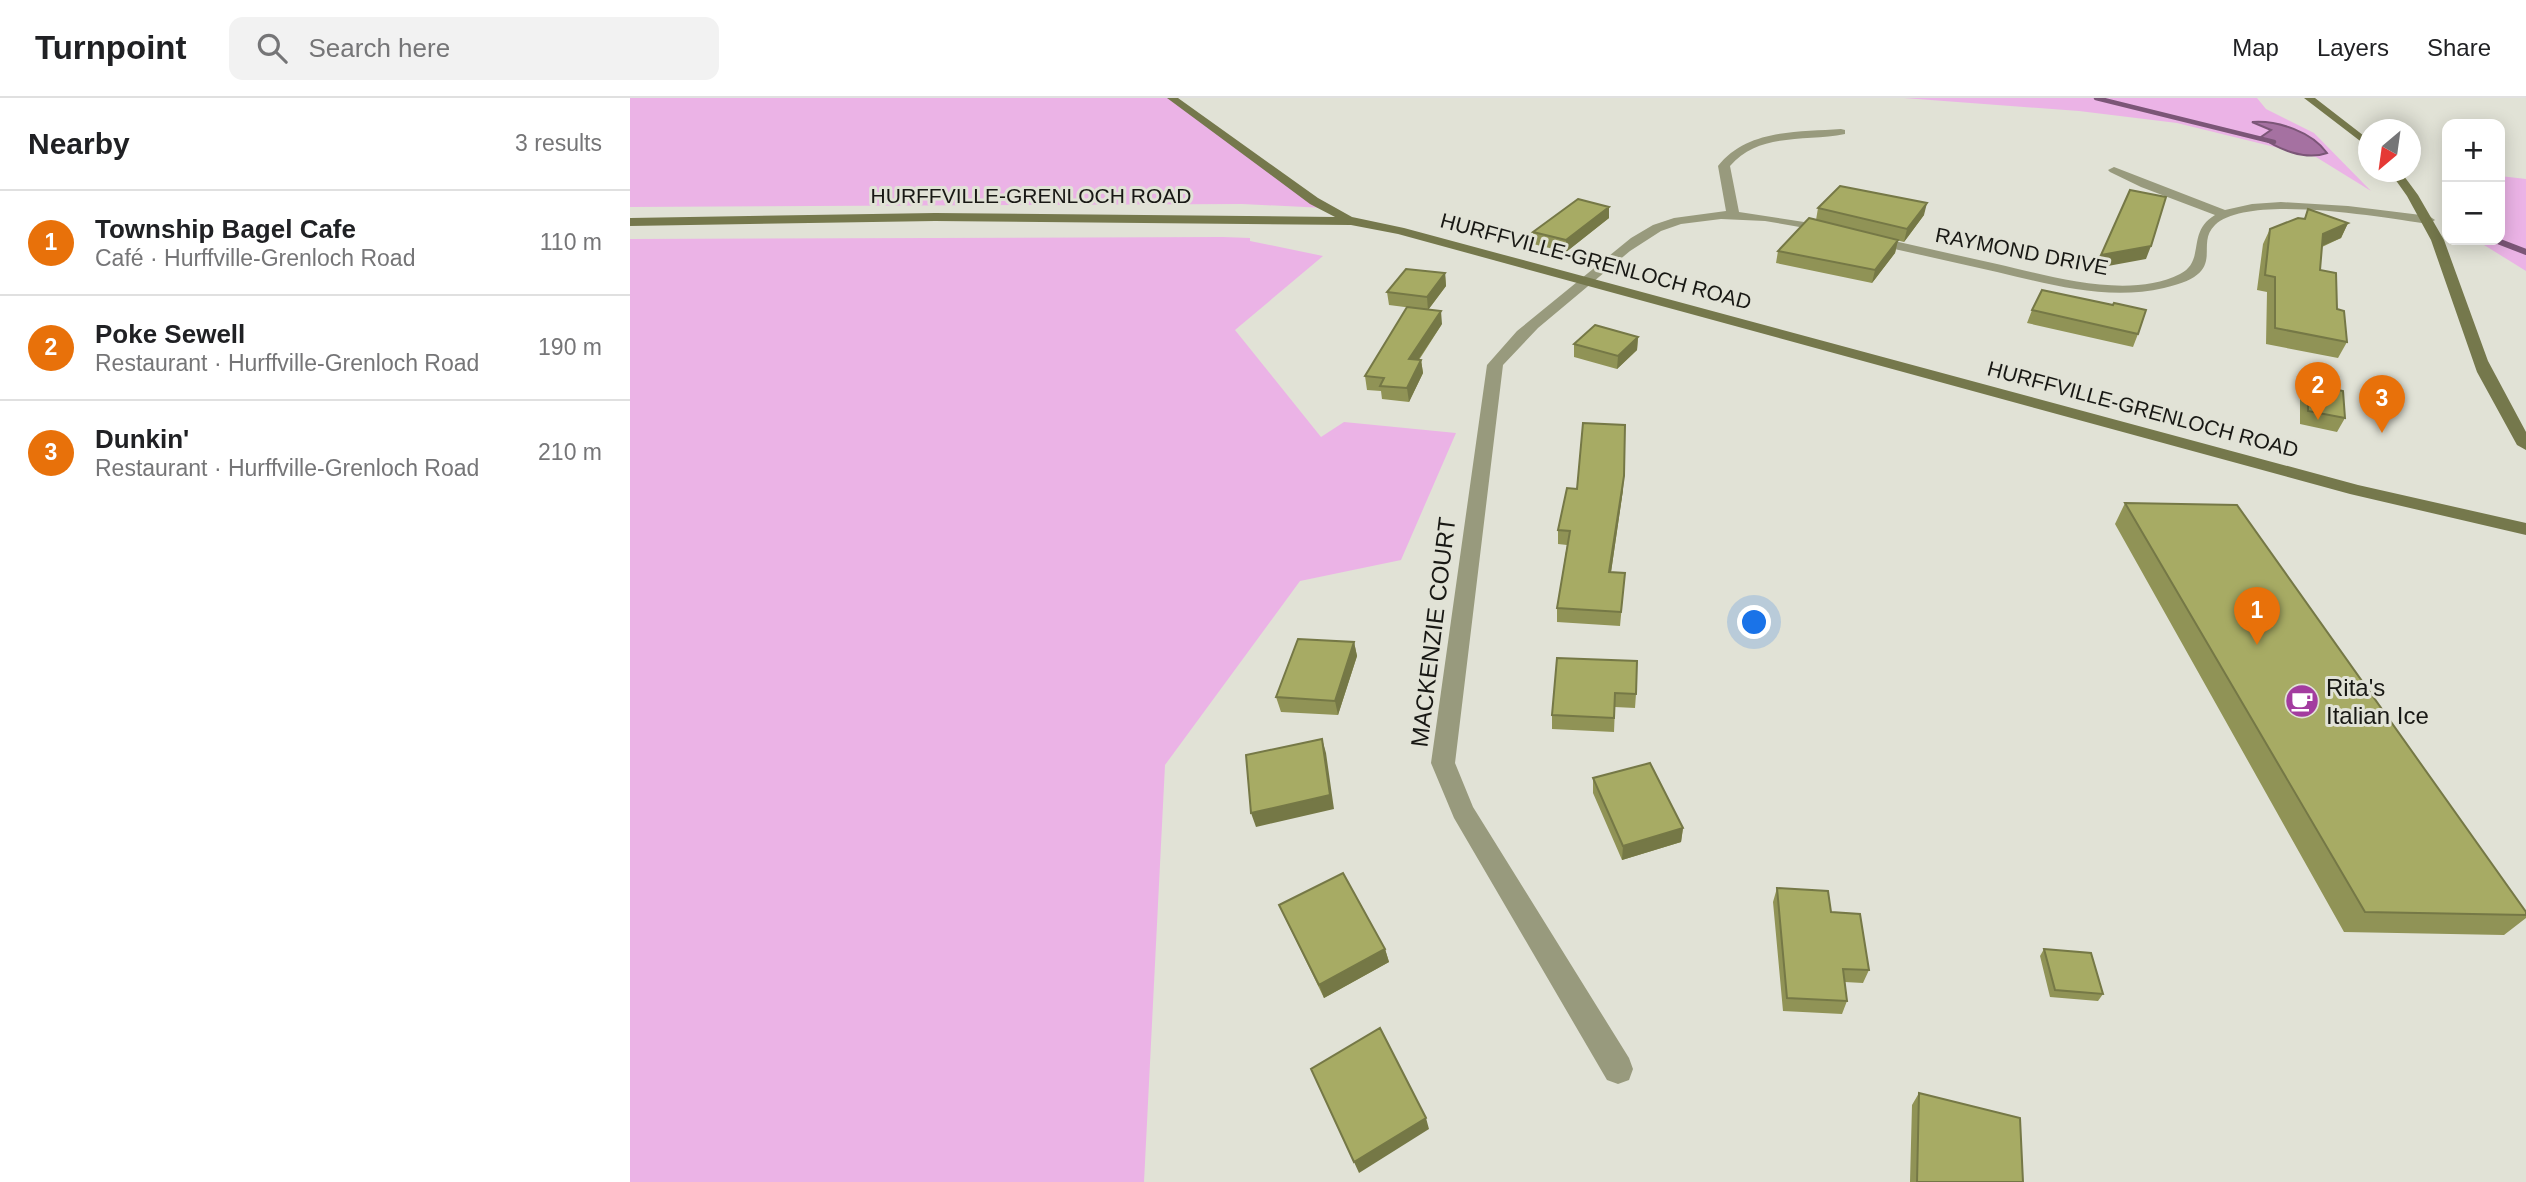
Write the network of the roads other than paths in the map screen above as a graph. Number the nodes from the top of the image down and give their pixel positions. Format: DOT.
graph roads {
  1 [pos="1172,98"];
  2 [pos="2309,98"];
  3 [pos="1841,132"];
  4 [pos="2358,136"];
  5 [pos="2114,170"];
  6 [pos="2403,182"];
  7 [pos="2225,214"];
  8 [pos="1733,215"];
  9 [pos="2428,220"];
  10 [pos="1350,221"];
  11 [pos="630,222"];
  12 [pos="1837,232"];
  13 [pos="1865,238"];
  14 [pos="1587,282"];
  15 [pos="2526,445"];
  16 [pos="2526,529"];
  17 [pos="1618,1069"];
  1 -- 10 [label="main road"];
  2 -- 4 [label="main road"];
  3 -- 8 [label="street"];
  5 -- 7 [label="street"];
  6 -- 9 [label="main road"];
  7 -- 9 [label="street"];
  7 -- 13 [label="street, RAYMOND DRIVE"];
  8 -- 12 [label="street"];
  8 -- 14 [label="street"];
  9 -- 15 [label="main road"];
  10 -- 11 [label="main road, HURFFVILLE-GRENLOCH ROAD"];
  10 -- 14 [label="main road, HURFFVILLE-GRENLOCH ROAD"];
  14 -- 16 [label="main road, HURFFVILLE-GRENLOCH ROAD"];
  14 -- 17 [label="street, MACKENZIE COURT"];
}
